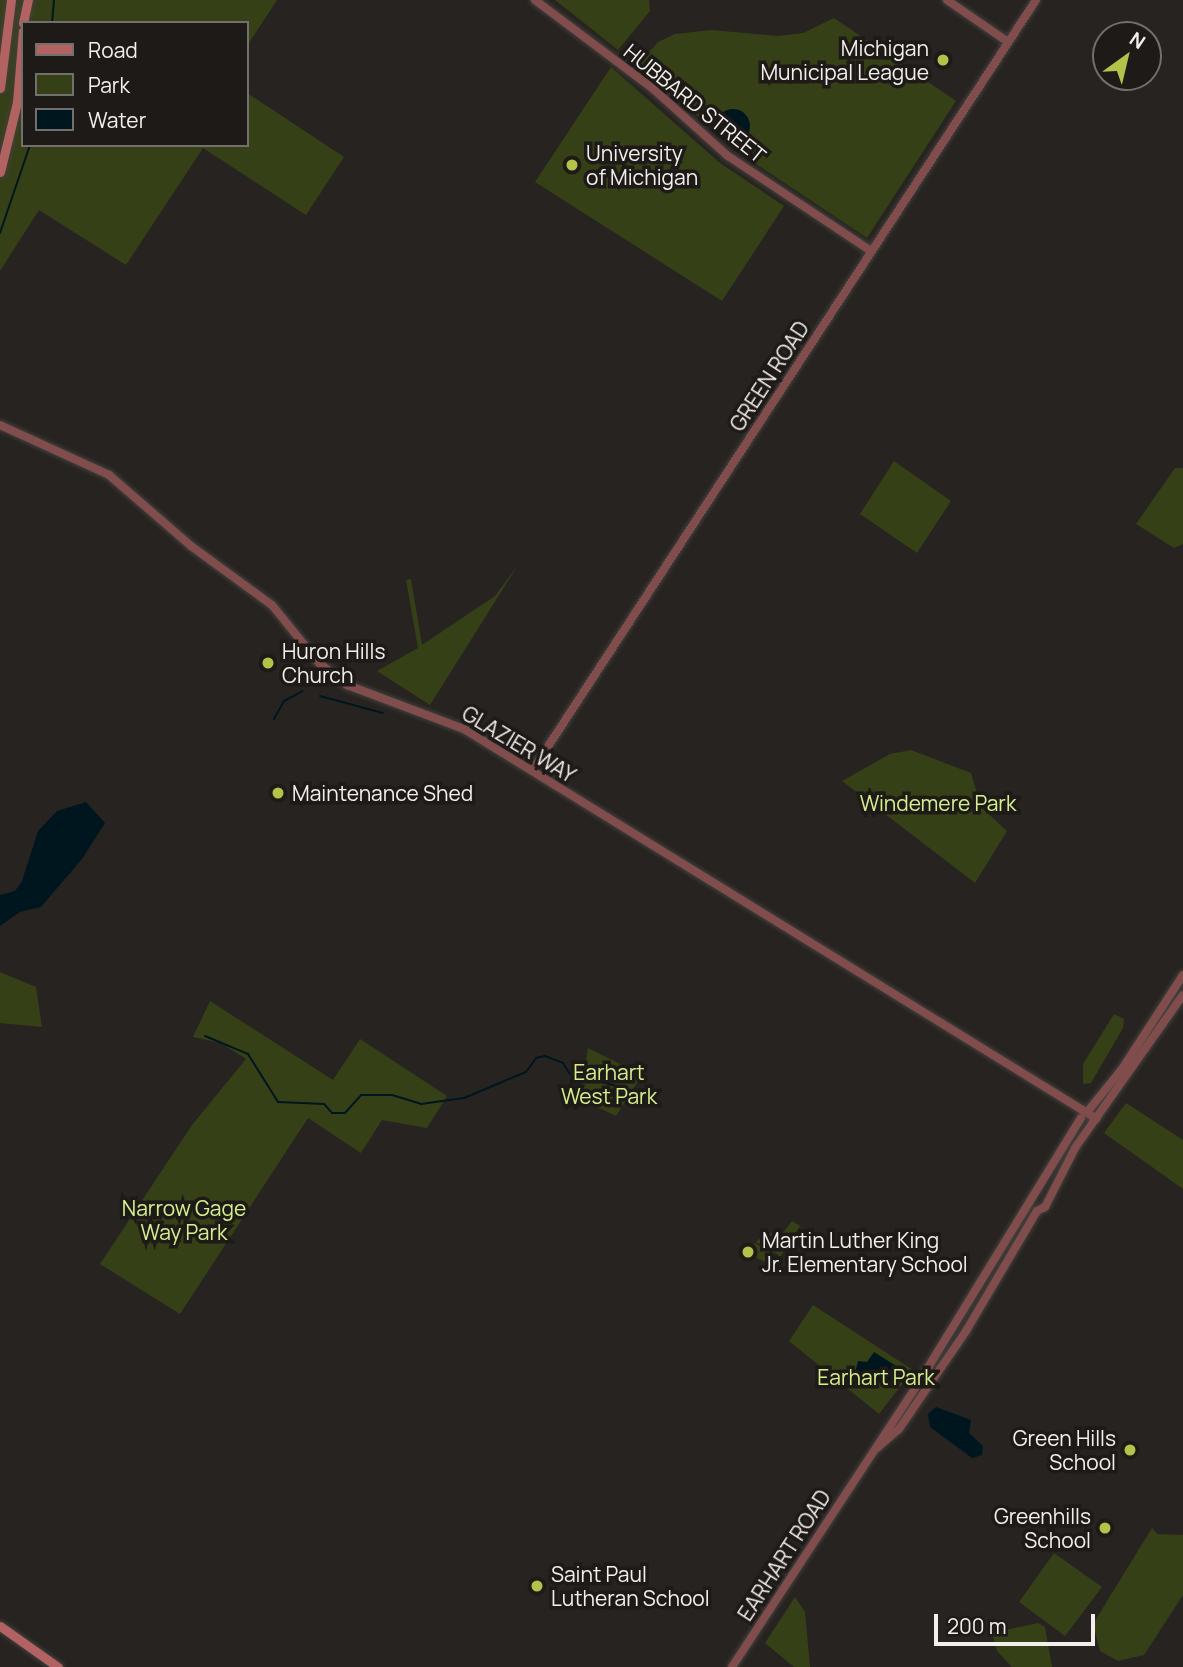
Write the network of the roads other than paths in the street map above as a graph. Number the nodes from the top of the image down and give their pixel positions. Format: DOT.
graph roads {
  1 [pos="11,0"];
  2 [pos="28,0"];
  3 [pos="535,0"];
  4 [pos="947,0"];
  5 [pos="1036,0"];
  6 [pos="6,21"];
  7 [pos="23,21"];
  8 [pos="21,23"];
  9 [pos="1008,42"];
  10 [pos="21,55"];
  11 [pos="0,88"];
  12 [pos="0,172"];
  13 [pos="871,251"];
  14 [pos="0,425"];
  15 [pos="532,771"];
  16 [pos="1183,975"];
  17 [pos="1183,995"];
  18 [pos="1083,1114"];
  19 [pos="1095,1122"];
  20 [pos="1037,1192"];
  21 [pos="1047,1200"];
  22 [pos="1029,1203"];
  23 [pos="1037,1210"];
  24 [pos="897,1421"];
  25 [pos="0,1626"];
  26 [pos="58,1667"];
  27 [pos="732,1667"];
  1 -- 6 [label="main road"];
  2 -- 7 [label="main road"];
  3 -- 13 [label="street, HUBBARD STREET"];
  4 -- 9 [label="street"];
  5 -- 9 [label="street, GREEN ROAD"];
  6 -- 8 [label="main road"];
  6 -- 11 [label="main road"];
  9 -- 13 [label="street, GREEN ROAD"];
  10 -- 12 [label="main road"];
  13 -- 15 [label="street, GREEN ROAD"];
  14 -- 15 [label="street, GLAZIER WAY"];
  15 -- 18 [label="street, GLAZIER WAY"];
  16 -- 18 [label="street, EARHART ROAD"];
  17 -- 19 [label="street, EARHART ROAD"];
  18 -- 19 [label="street"];
  18 -- 20 [label="street, EARHART ROAD"];
  19 -- 21 [label="street, EARHART ROAD"];
  20 -- 21 [label="street"];
  20 -- 22 [label="street, EARHART ROAD"];
  21 -- 23 [label="street, EARHART ROAD"];
  22 -- 23 [label="street"];
  22 -- 24 [label="street, EARHART ROAD"];
  23 -- 24 [label="street, EARHART ROAD"];
  24 -- 27 [label="street, EARHART ROAD"];
  25 -- 26 [label="main road"];
}
